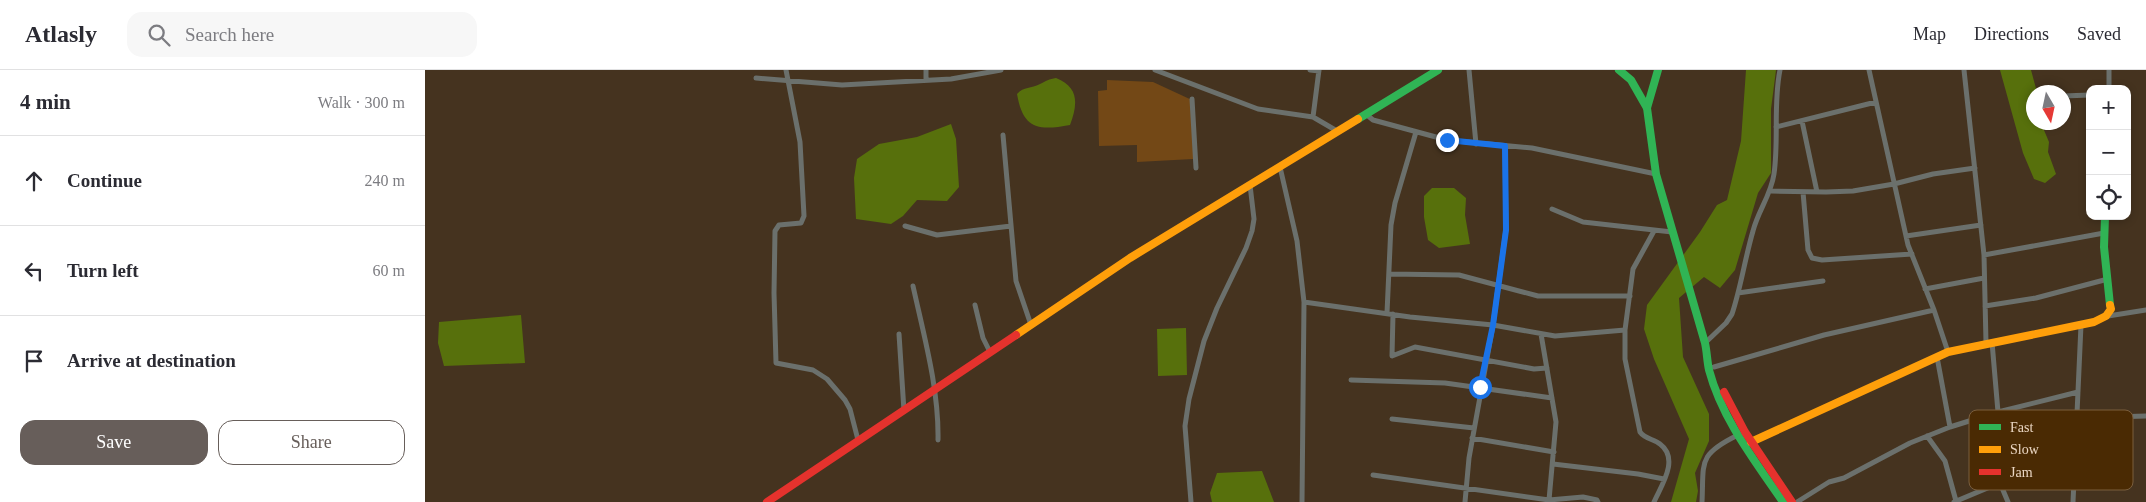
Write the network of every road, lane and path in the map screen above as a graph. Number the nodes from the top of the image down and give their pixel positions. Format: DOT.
graph roads {
  1 [pos="786,70"];
  2 [pos="926,70"];
  3 [pos="1001,70"];
  4 [pos="1156,70"];
  5 [pos="1310,70"];
  6 [pos="1438,70"];
  7 [pos="1469,70"];
  8 [pos="1619,70"];
  9 [pos="1658,70"];
  10 [pos="1781,70"];
  11 [pos="1869,70"];
  12 [pos="1964,70"];
  13 [pos="2109,70"];
  14 [pos="1319,71"];
  15 [pos="756,78"];
  16 [pos="927,80"];
  17 [pos="788,82"];
  18 [pos="2109,85"];
  19 [pos="2086,95"];
  20 [pos="2071,96"];
  21 [pos="1192,99"];
  22 [pos="1876,102"];
  23 [pos="1647,108"];
  24 [pos="1367,115"];
  25 [pos="1313,117"];
  26 [pos="1802,120"];
  27 [pos="1776,127"];
  28 [pos="1338,132"];
  29 [pos="1417,132"];
  30 [pos="1003,135"];
  31 [pos="1476,144"];
  32 [pos="1505,146"];
  33 [pos="1279,166"];
  34 [pos="1196,168"];
  35 [pos="1975,168"];
  36 [pos="1656,174"];
  37 [pos="1250,183"];
  38 [pos="1894,184"];
  39 [pos="1771,190"];
  40 [pos="1803,192"];
  41 [pos="1817,192"];
  42 [pos="1552,209"];
  43 [pos="2105,220"];
  44 [pos="1981,225"];
  45 [pos="905,226"];
  46 [pos="1011,226"];
  47 [pos="1654,230"];
  48 [pos="1672,232"];
  49 [pos="2104,232"];
  50 [pos="1906,236"];
  51 [pos="1911,254"];
  52 [pos="1984,255"];
  53 [pos="1389,274"];
  54 [pos="1984,278"];
  55 [pos="2108,279"];
  56 [pos="1823,281"];
  57 [pos="1498,284"];
  58 [pos="913,286"];
  59 [pos="1925,289"];
  60 [pos="1738,293"];
  61 [pos="1630,296"];
  62 [pos="1304,302"];
  63 [pos="975,305"];
  64 [pos="1985,306"];
  65 [pos="1934,310"];
  66 [pos="2145,312"];
  67 [pos="1390,314"];
  68 [pos="2109,316"];
  69 [pos="1031,325"];
  70 [pos="1493,325"];
  71 [pos="2081,325"];
  72 [pos="1625,330"];
  73 [pos="899,334"];
  74 [pos="1541,334"];
  75 [pos="1705,343"];
  76 [pos="1989,343"];
  77 [pos="1948,352"];
  78 [pos="990,353"];
  79 [pos="1937,357"];
  80 [pos="1709,359"];
  81 [pos="1486,360"];
  82 [pos="1714,367"];
  83 [pos="1547,368"];
  84 [pos="1351,380"];
  85 [pos="1480,387"];
  86 [pos="934,391"];
  87 [pos="2078,392"];
  88 [pos="1552,398"];
  89 [pos="1998,410"];
  90 [pos="2006,410"];
  91 [pos="2077,410"];
  92 [pos="903,411"];
  93 [pos="2133,416"];
  94 [pos="2146,416"];
  95 [pos="1393,419"];
  96 [pos="1969,421"];
  97 [pos="1950,427"];
  98 [pos="1474,428"];
  99 [pos="1738,436"];
  100 [pos="1927,436"];
  101 [pos="1472,438"];
  102 [pos="937,440"];
  103 [pos="858,442"];
  104 [pos="1751,442"];
  105 [pos="1554,452"];
  106 [pos="1553,464"];
  107 [pos="1373,474"];
  108 [pos="1664,479"];
  109 [pos="1466,488"];
  110 [pos="1983,490"];
  111 [pos="2004,490"];
  112 [pos="1549,500"];
  113 [pos="1955,501"];
  114 [pos="767,502"];
  115 [pos="1191,502"];
  116 [pos="1302,502"];
  117 [pos="1465,502"];
  118 [pos="1598,502"];
  119 [pos="1654,502"];
  120 [pos="1702,502"];
  121 [pos="1783,502"];
  122 [pos="1793,502"];
  123 [pos="1797,502"];
  124 [pos="2008,502"];
  1 -- 17 [label="street"];
  2 -- 16 [label="street"];
  3 -- 16 [label="street"];
  4 -- 25 [label="street"];
  5 -- 14 [label="street"];
  6 -- 24 [label="main road"];
  7 -- 31 [label="street"];
  8 -- 23 [label="main road"];
  9 -- 23 [label="main road"];
  10 -- 27 [label="street"];
  11 -- 22 [label="street"];
  12 -- 35 [label="street"];
  13 -- 18 [label="street"];
  14 -- 25 [label="street"];
  15 -- 17 [label="street"];
  16 -- 17 [label="street"];
  17 -- 103 [label="street"];
  19 -- 20 [label="street"];
  21 -- 34 [label="street"];
  22 -- 26 [label="street"];
  22 -- 38 [label="street"];
  23 -- 36 [label="main road"];
  24 -- 28 [label="main road"];
  24 -- 29 [label="street"];
  25 -- 28 [label="street"];
  26 -- 27 [label="street"];
  26 -- 41 [label="street"];
  27 -- 39 [label="street"];
  28 -- 33 [label="main road"];
  29 -- 31 [label="street"];
  29 -- 53 [label="street"];
  30 -- 46 [label="street"];
  31 -- 32 [label="street"];
  32 -- 36 [label="street"];
  32 -- 57 [label="street"];
  33 -- 37 [label="main road"];
  33 -- 62 [label="street"];
  35 -- 38 [label="street"];
  35 -- 44 [label="street"];
  36 -- 48 [label="main road"];
  37 -- 69 [label="main road"];
  37 -- 115 [label="street"];
  38 -- 41 [label="street"];
  38 -- 50 [label="street"];
  39 -- 40 [label="street"];
  39 -- 60 [label="street"];
  40 -- 41 [label="street"];
  40 -- 51 [label="street"];
  42 -- 47 [label="street"];
  43 -- 49 [label="main road"];
  44 -- 50 [label="street"];
  44 -- 52 [label="street"];
  45 -- 46 [label="street"];
  46 -- 69 [label="street"];
  47 -- 48 [label="street"];
  47 -- 61 [label="street"];
  48 -- 75 [label="main road"];
  49 -- 52 [label="street"];
  49 -- 55 [label="main road"];
  50 -- 51 [label="street"];
  51 -- 59 [label="street"];
  52 -- 54 [label="street"];
  53 -- 57 [label="street"];
  53 -- 67 [label="street"];
  54 -- 59 [label="street"];
  54 -- 64 [label="street"];
  55 -- 64 [label="street"];
  55 -- 68 [label="main road"];
  56 -- 60 [label="street"];
  57 -- 61 [label="street"];
  57 -- 70 [label="street"];
  58 -- 86 [label="street"];
  59 -- 65 [label="street"];
  60 -- 75 [label="street"];
  61 -- 72 [label="street"];
  62 -- 67 [label="street"];
  62 -- 116 [label="street"];
  63 -- 78 [label="street"];
  64 -- 76 [label="street"];
  65 -- 77 [label="street"];
  65 -- 82 [label="street"];
  66 -- 68 [label="street"];
  67 -- 70 [label="street"];
  67 -- 81 [label="street"];
  68 -- 71 [label="main road"];
  69 -- 78 [label="main road"];
  70 -- 74 [label="street"];
  70 -- 81 [label="street"];
  71 -- 76 [label="main road"];
  71 -- 87 [label="street"];
  72 -- 74 [label="street"];
  72 -- 108 [label="street"];
  73 -- 92 [label="street"];
  74 -- 83 [label="street"];
  75 -- 80 [label="main road"];
  76 -- 77 [label="main road"];
  76 -- 89 [label="street"];
  77 -- 79 [label="main road"];
  78 -- 86 [label="main road"];
  79 -- 97 [label="street"];
  79 -- 104 [label="main road"];
  80 -- 82 [label="main road"];
  80 -- 99 [label="main road"];
  81 -- 83 [label="street"];
  81 -- 85 [label="street"];
  82 -- 104 [label="main road"];
  83 -- 88 [label="street"];
  84 -- 85 [label="street"];
  85 -- 88 [label="street"];
  85 -- 98 [label="street"];
  86 -- 92 [label="main road"];
  86 -- 102 [label="street"];
  87 -- 90 [label="street"];
  87 -- 91 [label="street"];
  88 -- 105 [label="street"];
  92 -- 103 [label="main road"];
  93 -- 94 [label="street"];
  95 -- 98 [label="street"];
  96 -- 97 [label="street"];
  97 -- 100 [label="street"];
  98 -- 101 [label="street"];
  99 -- 120 [label="street"];
  99 -- 121 [label="main road"];
  100 -- 113 [label="street"];
  100 -- 123 [label="street"];
  101 -- 105 [label="street"];
  101 -- 109 [label="street"];
  103 -- 114 [label="main road"];
  104 -- 122 [label="main road"];
  105 -- 106 [label="street"];
  106 -- 108 [label="street"];
  106 -- 112 [label="street"];
  107 -- 109 [label="street"];
  108 -- 119 [label="street"];
  109 -- 112 [label="street"];
  109 -- 117 [label="street"];
  110 -- 113 [label="street"];
  111 -- 124 [label="street"];
  112 -- 118 [label="street"];
}
